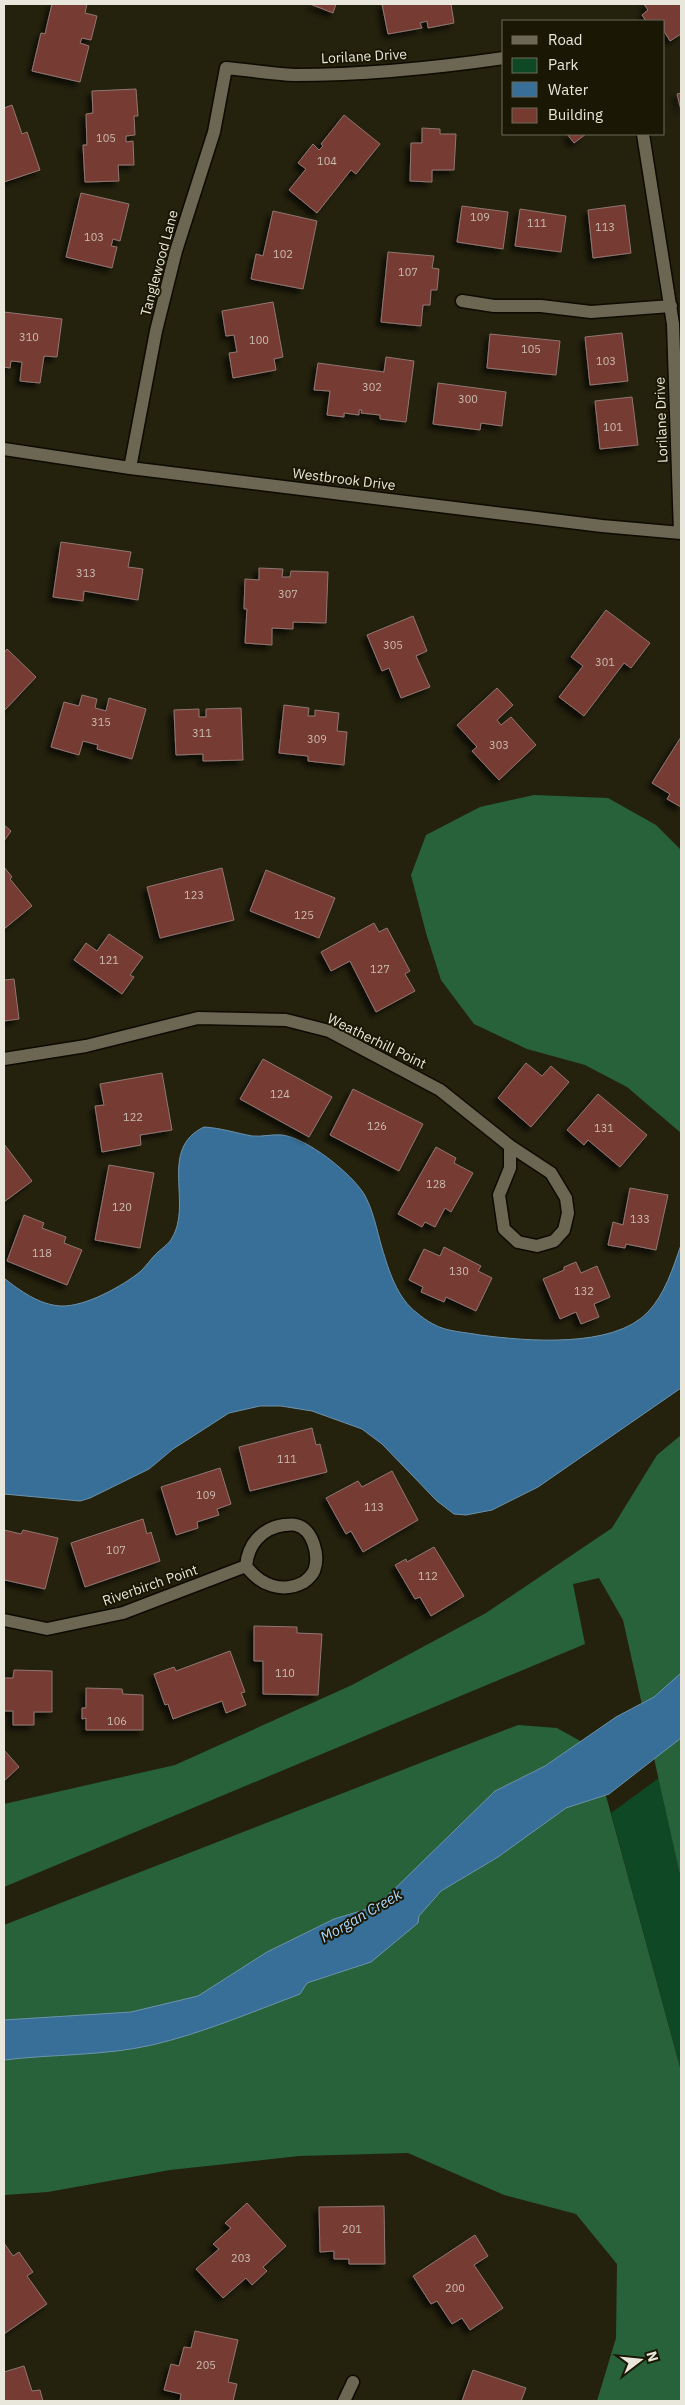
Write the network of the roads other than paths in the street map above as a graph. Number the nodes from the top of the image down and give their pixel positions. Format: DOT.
graph roads {
  1 [pos="502,58"];
  2 [pos="226,68"];
  3 [pos="643,135"];
  4 [pos="462,301"];
  5 [pos="671,306"];
  6 [pos="4,449"];
  7 [pos="130,468"];
  8 [pos="680,533"];
  9 [pos="4,1059"];
  10 [pos="510,1146"];
  11 [pos="246,1566"];
  12 [pos="4,1620"];
  13 [pos="354,2382"];
  14 [pos="344,2401"];
  1 -- 2 [label="street, Lorilane Drive"];
  2 -- 7 [label="street, Tanglewood Lane"];
  3 -- 5 [label="street, Lorilane Drive"];
  4 -- 5 [label="street"];
  5 -- 8 [label="street, Lorilane Drive"];
  6 -- 7 [label="street, Westbrook Drive"];
  7 -- 8 [label="street, Westbrook Drive"];
  9 -- 10 [label="street, Weatherhill Point"];
  10 -- 10 [label="street, Weatherhill Point"];
  11 -- 11 [label="street"];
  11 -- 12 [label="street, Riverbirch Point"];
  13 -- 14 [label="street"];
}
